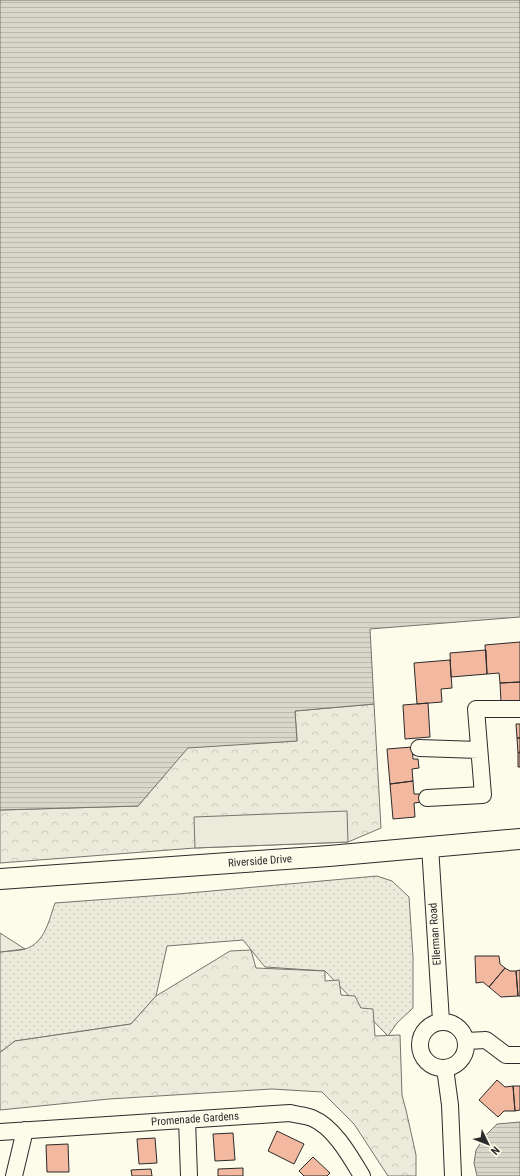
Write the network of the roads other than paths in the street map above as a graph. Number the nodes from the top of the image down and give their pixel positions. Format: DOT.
graph roads {
  1 [pos="520,709"];
  2 [pos="419,748"];
  3 [pos="479,750"];
  4 [pos="427,798"];
  5 [pos="520,839"];
  6 [pos="430,846"];
  7 [pos="0,879"];
  8 [pos="441,1021"];
  9 [pos="466,1041"];
  10 [pos="520,1055"];
  11 [pos="445,1068"];
  12 [pos="187,1120"];
  13 [pos="25,1130"];
  14 [pos="0,1132"];
  15 [pos="14,1176"];
  16 [pos="189,1176"];
  17 [pos="362,1176"];
  18 [pos="453,1176"];
  1 -- 3 [label="street"];
  2 -- 3 [label="street"];
  3 -- 4 [label="street"];
  5 -- 6 [label="street, Riverside Drive"];
  6 -- 7 [label="street, Riverside Drive"];
  6 -- 8 [label="street, Ellerman Road"];
  8 -- 9 [label="street"];
  8 -- 11 [label="street"];
  9 -- 10 [label="street"];
  9 -- 11 [label="street"];
  11 -- 18 [label="street"];
  12 -- 13 [label="street, Promenade Gardens"];
  12 -- 16 [label="street"];
  12 -- 17 [label="street, Promenade Gardens"];
  13 -- 14 [label="street, Promenade Gardens"];
  13 -- 15 [label="street"];
}
